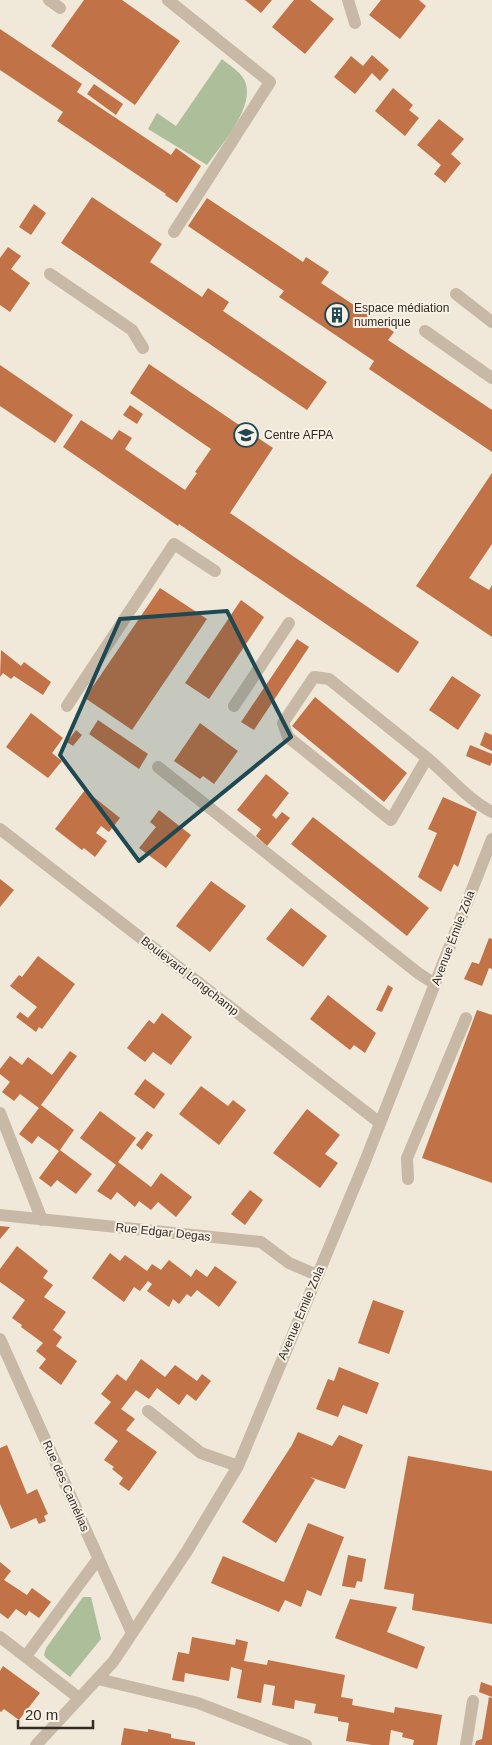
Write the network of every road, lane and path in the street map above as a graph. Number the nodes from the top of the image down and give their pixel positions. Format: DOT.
graph roads {
  1 [pos="49,0"];
  2 [pos="168,0"];
  3 [pos="348,0"];
  4 [pos="60,8"];
  5 [pos="355,23"];
  6 [pos="174,232"];
  7 [pos="50,274"];
  8 [pos="456,294"];
  9 [pos="492,322"];
  10 [pos="425,331"];
  11 [pos="143,348"];
  12 [pos="492,378"];
  13 [pos="215,571"];
  14 [pos="289,623"];
  15 [pos="67,706"];
  16 [pos="234,706"];
  17 [pos="427,758"];
  18 [pos="158,767"];
  19 [pos="492,812"];
  20 [pos="0,829"];
  21 [pos="492,839"];
  22 [pos="435,984"];
  23 [pos="466,1018"];
  24 [pos="0,1113"];
  25 [pos="380,1123"];
  26 [pos="408,1179"];
  27 [pos="0,1215"];
  28 [pos="42,1220"];
  29 [pos="317,1276"];
  30 [pos="0,1340"];
  31 [pos="148,1411"];
  32 [pos="238,1466"];
  33 [pos="98,1559"];
  34 [pos="132,1633"];
  35 [pos="0,1637"];
  36 [pos="26,1656"];
  37 [pos="98,1679"];
  38 [pos="79,1698"];
  39 [pos="473,1702"];
  40 [pos="36,1745"];
  41 [pos="306,1745"];
  42 [pos="466,1745"];
  1 -- 4 [label="street"];
  2 -- 6 [label="street"];
  3 -- 5 [label="street"];
  7 -- 11 [label="street"];
  8 -- 9 [label="street"];
  10 -- 12 [label="street"];
  13 -- 15 [label="street"];
  14 -- 16 [label="street"];
  17 -- 17 [label="street"];
  17 -- 19 [label="street"];
  18 -- 22 [label="street"];
  20 -- 25 [label="street, Boulevard Longchamp"];
  21 -- 22 [label="street, Avenue Émile Zola"];
  22 -- 25 [label="street, Avenue Émile Zola"];
  23 -- 26 [label="street"];
  24 -- 28 [label="street"];
  25 -- 29 [label="street, Avenue Émile Zola"];
  27 -- 28 [label="street, Rue Edgar Degas"];
  28 -- 29 [label="street, Rue Edgar Degas"];
  29 -- 32 [label="street, Avenue Émile Zola"];
  30 -- 33 [label="street, Rue des Camélias"];
  31 -- 32 [label="street"];
  32 -- 34 [label="street, Avenue Émile Zola"];
  33 -- 34 [label="street, Rue des Camélias"];
  33 -- 36 [label="street"];
  34 -- 37 [label="street, Avenue Émile Zola"];
  35 -- 36 [label="street"];
  36 -- 38 [label="street"];
  37 -- 38 [label="street, Avenue Émile Zola"];
  37 -- 41 [label="street"];
  38 -- 40 [label="street, Avenue Émile Zola"];
  39 -- 42 [label="street"];
}
